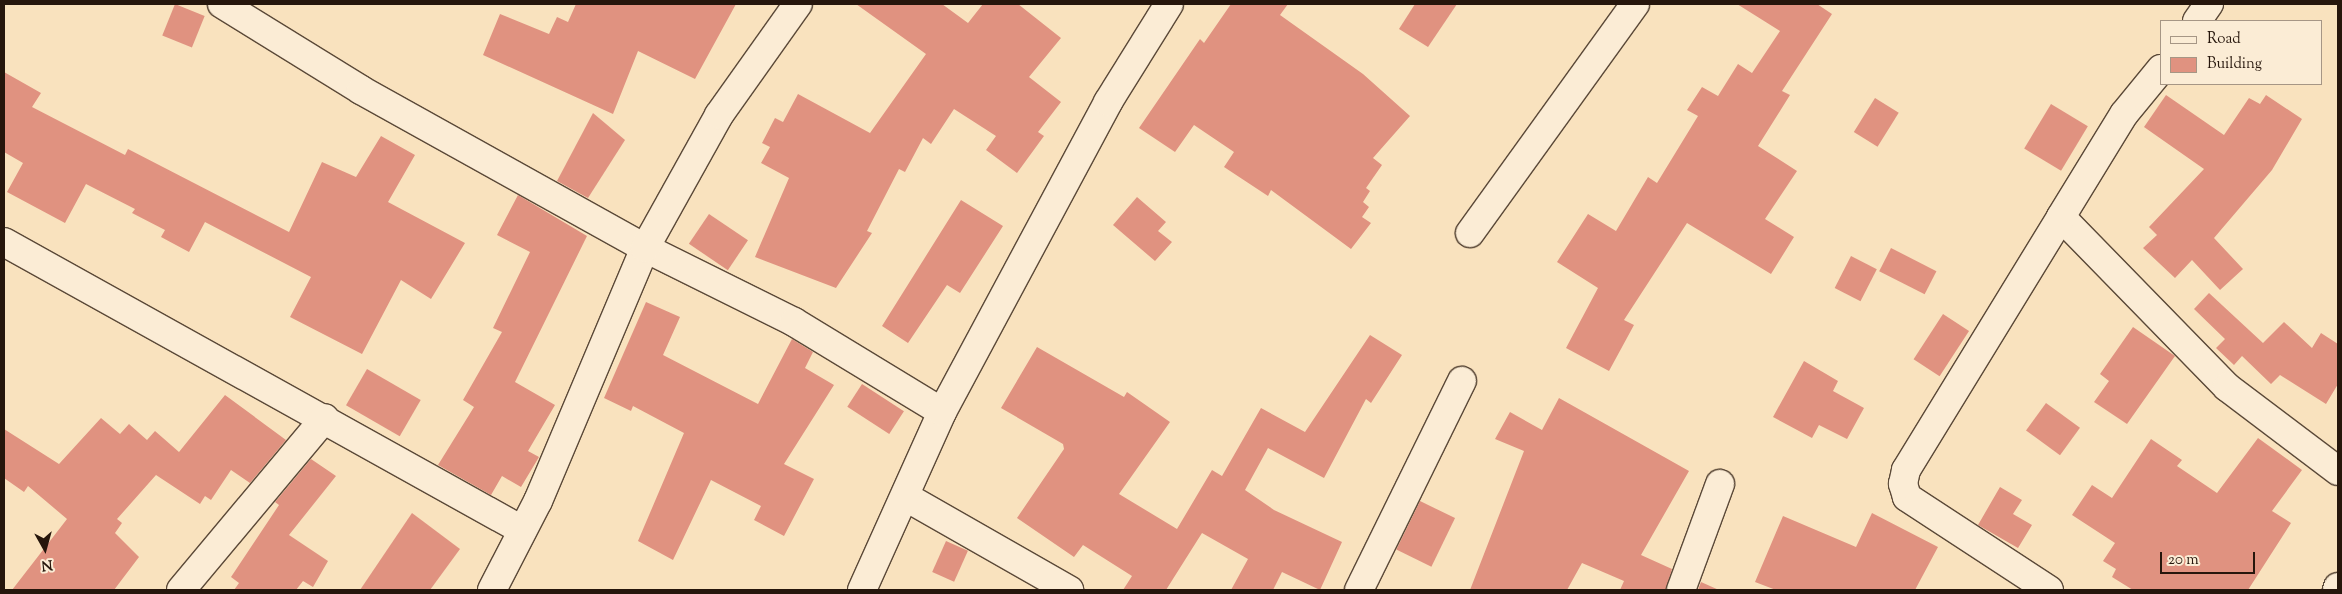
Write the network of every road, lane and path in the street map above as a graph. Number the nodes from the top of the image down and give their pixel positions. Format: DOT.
graph roads {
  1 [pos="222,4"];
  2 [pos="798,4"];
  3 [pos="1169,4"];
  4 [pos="1635,4"];
  5 [pos="2209,4"];
  6 [pos="2198,20"];
  7 [pos="2160,70"];
  8 [pos="2061,217"];
  9 [pos="1470,233"];
  10 [pos="4,242"];
  11 [pos="645,248"];
  12 [pos="1462,381"];
  13 [pos="942,412"];
  14 [pos="324,418"];
  15 [pos="2338,471"];
  16 [pos="1720,484"];
  17 [pos="906,497"];
  18 [pos="522,530"];
  19 [pos="181,590"];
  20 [pos="492,590"];
  21 [pos="862,590"];
  22 [pos="1069,590"];
  23 [pos="1359,590"];
  24 [pos="1682,590"];
  25 [pos="2049,590"];
  1 -- 11 [label="street"];
  2 -- 11 [label="street"];
  3 -- 13 [label="street"];
  4 -- 9 [label="street"];
  5 -- 6 [label="street"];
  7 -- 8 [label="street"];
  8 -- 15 [label="street"];
  8 -- 25 [label="street"];
  10 -- 14 [label="street"];
  11 -- 13 [label="street"];
  11 -- 18 [label="street"];
  12 -- 23 [label="street"];
  13 -- 17 [label="street"];
  14 -- 18 [label="street"];
  14 -- 19 [label="street"];
  16 -- 24 [label="street"];
  17 -- 21 [label="street"];
  17 -- 22 [label="street"];
  18 -- 20 [label="street"];
}
